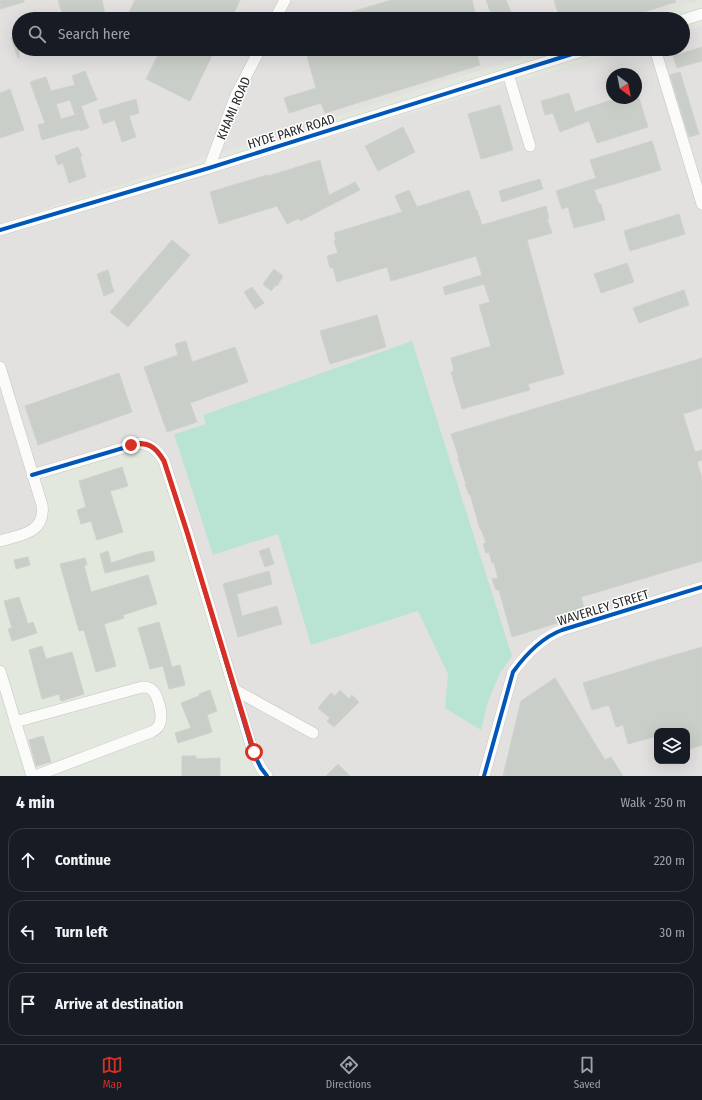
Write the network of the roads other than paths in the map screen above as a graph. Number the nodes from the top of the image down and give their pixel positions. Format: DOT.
graph roads {
  1 [pos="285,0"];
  2 [pos="279,12"];
  3 [pos="702,14"];
  4 [pos="690,18"];
  5 [pos="256,56"];
  6 [pos="566,56"];
  7 [pos="656,56"];
  8 [pos="508,74"];
  9 [pos="530,146"];
  10 [pos="209,168"];
  11 [pos="702,204"];
  12 [pos="0,230"];
  13 [pos="0,367"];
  14 [pos="32,475"];
  15 [pos="0,541"];
  16 [pos="702,587"];
  17 [pos="0,672"];
  18 [pos="235,690"];
  19 [pos="15,722"];
  20 [pos="313,732"];
  21 [pos="33,776"];
  22 [pos="267,776"];
  23 [pos="484,776"];
  1 -- 2 [label="street"];
  3 -- 4 [label="street"];
  5 -- 10 [label="street, KHAMI ROAD"];
  6 -- 8 [label="street, HYDE PARK ROAD"];
  7 -- 11 [label="street"];
  8 -- 9 [label="street"];
  8 -- 10 [label="street, HYDE PARK ROAD"];
  10 -- 12 [label="street, HYDE PARK ROAD"];
  13 -- 14 [label="street"];
  14 -- 15 [label="street"];
  14 -- 18 [label="street"];
  16 -- 23 [label="street, WAVERLEY STREET"];
  17 -- 19 [label="street"];
  18 -- 20 [label="street"];
  18 -- 22 [label="street"];
  19 -- 21 [label="street"];
  19 -- 21 [label="street"];
}
